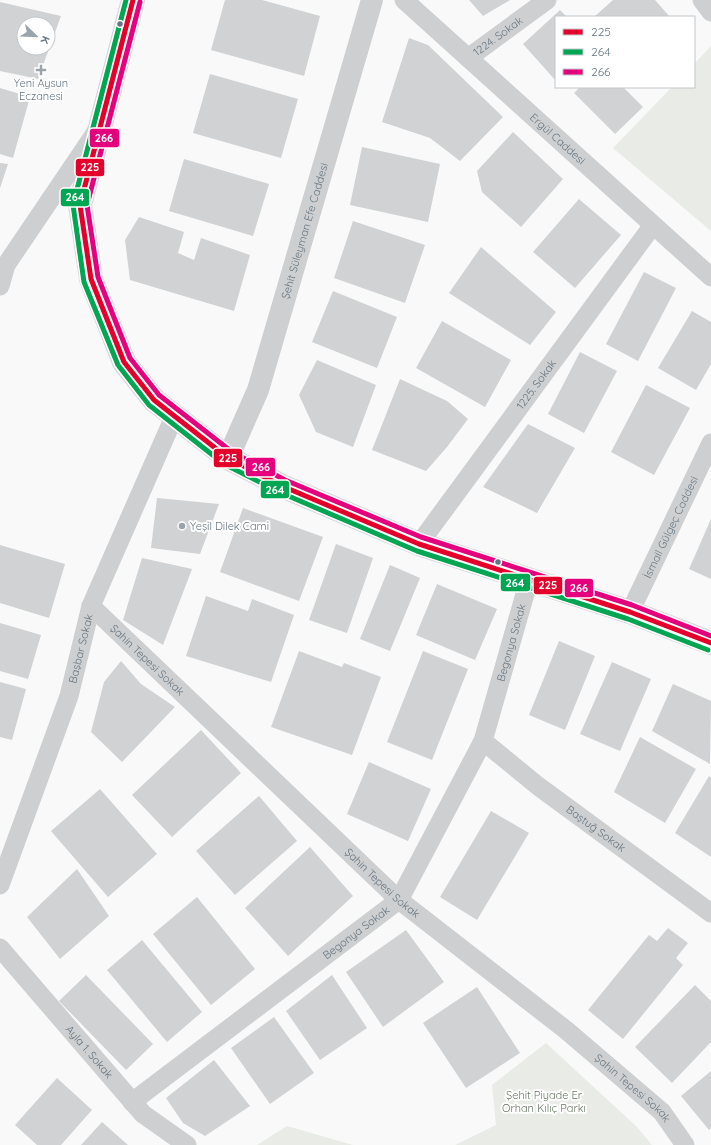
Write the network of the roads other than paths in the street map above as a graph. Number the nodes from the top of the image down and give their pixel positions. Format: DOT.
graph roads {
  1 [pos="133,0"];
  2 [pos="372,0"];
  3 [pos="404,0"];
  4 [pos="547,0"];
  5 [pos="702,0"];
  6 [pos="711,12"];
  7 [pos="468,58"];
  8 [pos="101,126"];
  9 [pos="653,225"];
  10 [pos="711,277"];
  11 [pos="0,286"];
  12 [pos="174,417"];
  13 [pos="711,442"];
  14 [pos="228,458"];
  15 [pos="419,544"];
  16 [pos="529,580"];
  17 [pos="91,606"];
  18 [pos="630,612"];
  19 [pos="711,643"];
  20 [pos="482,741"];
  21 [pos="0,885"];
  22 [pos="400,900"];
  23 [pos="711,913"];
  24 [pos="0,948"];
  25 [pos="132,1102"];
  26 [pos="187,1145"];
  27 [pos="685,1145"];
  1 -- 8 [label="main road"];
  2 -- 14 [label="street, Şehit Süleyman Efe Caddesi"];
  3 -- 7 [label="street, Ergül Caddesi"];
  4 -- 7 [label="street, 1224. Sokak"];
  5 -- 6 [label="street"];
  7 -- 9 [label="street, Ergül Caddesi"];
  8 -- 11 [label="street"];
  8 -- 12 [label="main road"];
  9 -- 10 [label="street, Ergül Caddesi"];
  9 -- 15 [label="street, 1225. Sokak"];
  12 -- 14 [label="main road"];
  12 -- 17 [label="street, Başbar Sokak"];
  13 -- 18 [label="street, İsmail Gülgeç Caddesi"];
  14 -- 15 [label="main road"];
  15 -- 16 [label="main road"];
  16 -- 18 [label="main road"];
  16 -- 20 [label="street, Begonya Sokak"];
  17 -- 21 [label="street, Başbar Sokak"];
  17 -- 22 [label="street, Şahin Tepesi Sokak"];
  18 -- 19 [label="main road"];
  20 -- 22 [label="street, Begonya Sokak"];
  20 -- 23 [label="street, Baştuğ Sokak"];
  22 -- 25 [label="street, Begonya Sokak"];
  22 -- 27 [label="street, Şahin Tepesi Sokak"];
  24 -- 25 [label="street, Ayla 1. Sokak"];
  25 -- 26 [label="street, Ayla 1. Sokak"];
}
